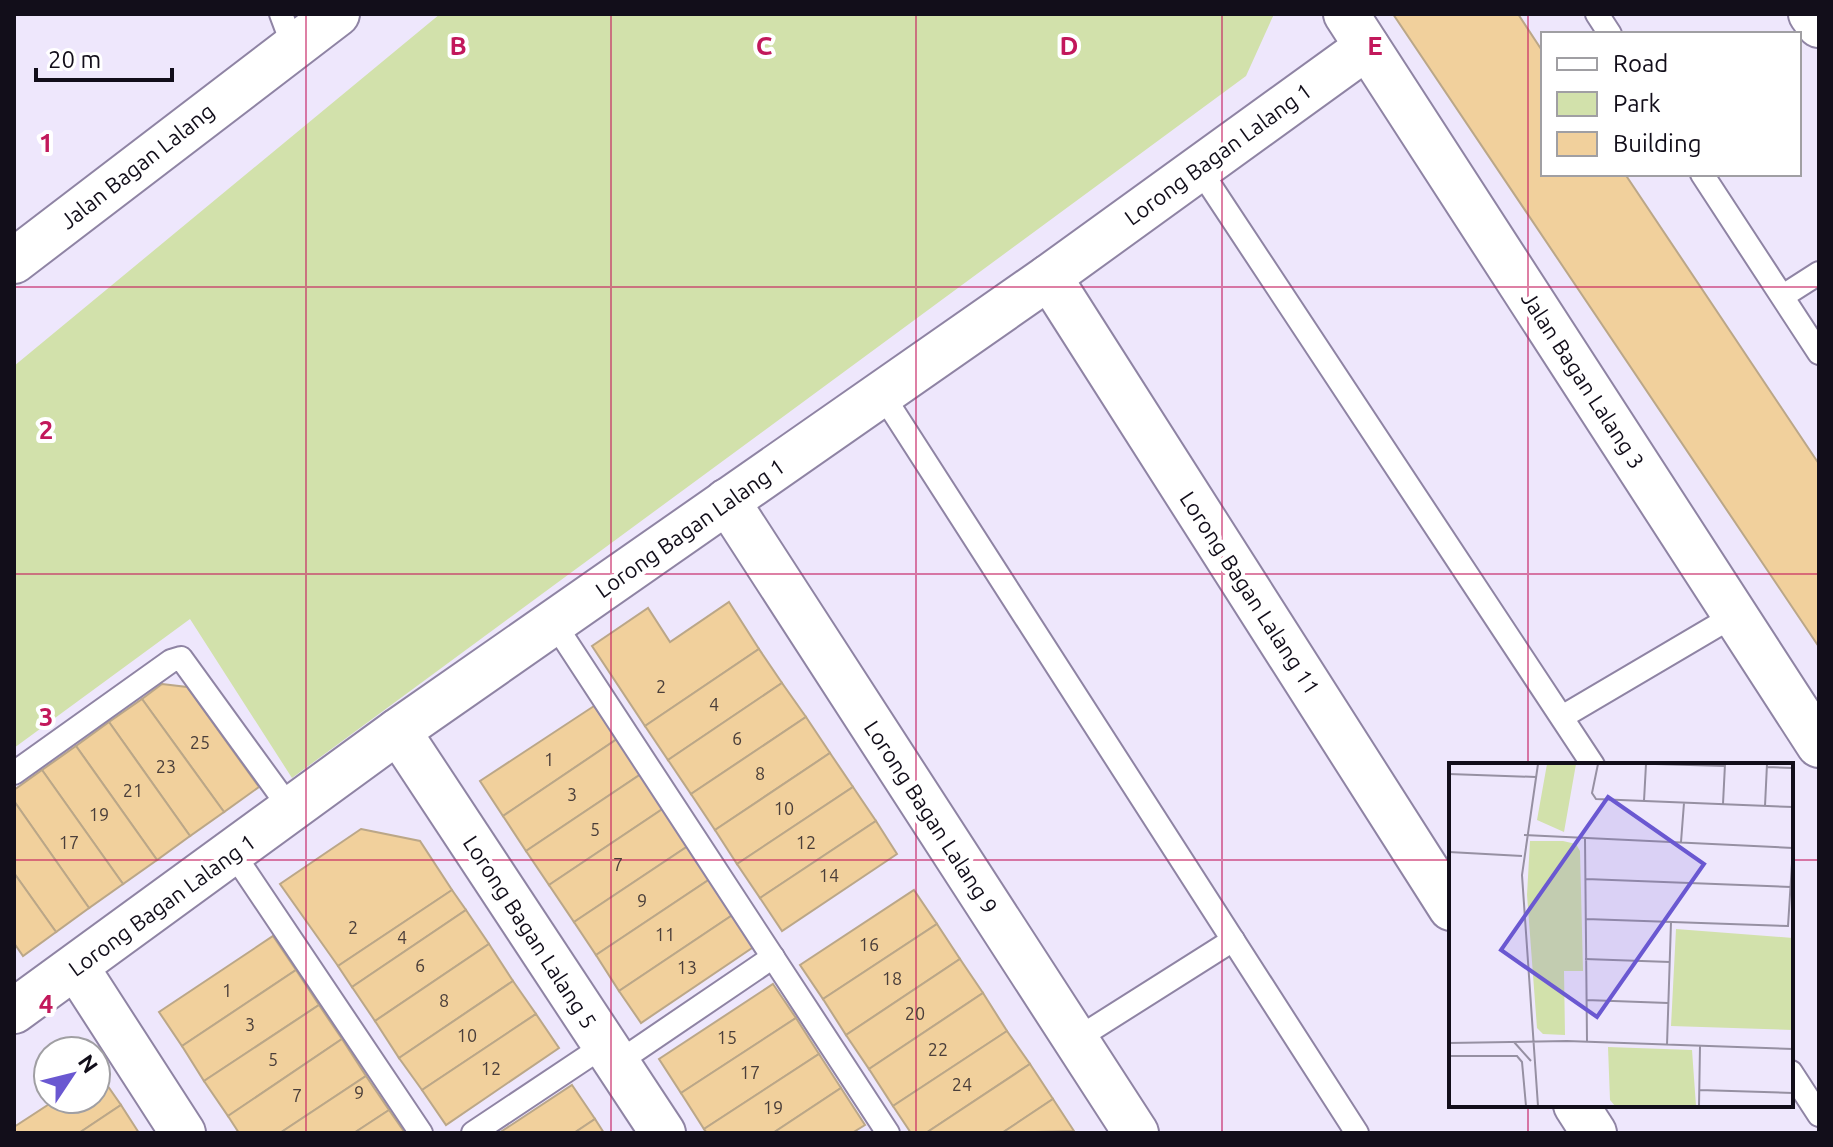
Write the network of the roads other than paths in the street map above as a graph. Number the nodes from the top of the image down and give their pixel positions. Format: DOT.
graph roads {
  1 [pos="337,14"];
  2 [pos="1597,14"];
  3 [pos="1811,14"];
  4 [pos="1819,25"];
  5 [pos="287,30"];
  6 [pos="1357,31"];
  7 [pos="1609,32"];
  8 [pos="1198,167"];
  9 [pos="1703,176"];
  10 [pos="14,261"];
  11 [pos="1819,273"];
  12 [pos="1049,277"];
  13 [pos="1783,296"];
  14 [pos="1819,353"];
  15 [pos="882,394"];
  16 [pos="727,501"];
  17 [pos="1735,615"];
  18 [pos="554,623"];
  19 [pos="1562,717"];
  20 [pos="398,731"];
  21 [pos="1819,745"];
  22 [pos="1592,763"];
  23 [pos="14,773"];
  24 [pos="292,811"];
  25 [pos="233,853"];
  26 [pos="1449,905"];
  27 [pos="1233,940"];
  28 [pos="773,957"];
  29 [pos="76,967"];
  30 [pos="14,1011"];
  31 [pos="1075,1040"];
  32 [pos="611,1054"];
  33 [pos="1793,1075"];
  34 [pos="1577,1107"];
  35 [pos="1819,1115"];
  36 [pos="183,1133"];
  37 [pos="421,1133"];
  38 [pos="473,1133"];
  39 [pos="663,1133"];
  40 [pos="888,1133"];
  41 [pos="1136,1133"];
  42 [pos="1357,1133"];
  43 [pos="1594,1133"];
  1 -- 5 [label="street, Jalan Bagan Lalang"];
  2 -- 7 [label="lane"];
  3 -- 4 [label="street"];
  5 -- 10 [label="street, Jalan Bagan Lalang"];
  6 -- 8 [label="street, Lorong Bagan Lalang 1"];
  6 -- 17 [label="street, Jalan Bagan Lalang 3"];
  8 -- 12 [label="street, Lorong Bagan Lalang 1"];
  8 -- 19 [label="lane"];
  9 -- 13 [label="lane"];
  11 -- 13 [label="lane"];
  12 -- 15 [label="street, Lorong Bagan Lalang 1"];
  12 -- 26 [label="street, Lorong Bagan Lalang 11"];
  13 -- 14 [label="lane"];
  15 -- 16 [label="street, Lorong Bagan Lalang 1"];
  15 -- 27 [label="lane"];
  16 -- 18 [label="street, Lorong Bagan Lalang 1"];
  16 -- 31 [label="street, Lorong Bagan Lalang 9"];
  17 -- 19 [label="lane"];
  17 -- 21 [label="street, Jalan Bagan Lalang 3"];
  18 -- 20 [label="street, Lorong Bagan Lalang 1"];
  18 -- 28 [label="lane"];
  19 -- 22 [label="lane"];
  20 -- 24 [label="street, Lorong Bagan Lalang 1"];
  20 -- 32 [label="street, Lorong Bagan Lalang 5"];
  23 -- 24 [label="lane"];
  24 -- 25 [label="street, Lorong Bagan Lalang 1"];
  25 -- 29 [label="street, Lorong Bagan Lalang 1"];
  25 -- 37 [label="lane"];
  27 -- 31 [label="lane"];
  27 -- 42 [label="lane"];
  28 -- 32 [label="lane"];
  28 -- 40 [label="lane"];
  29 -- 30 [label="street, Lorong Bagan Lalang 1"];
  29 -- 36 [label="street"];
  31 -- 41 [label="street, Lorong Bagan Lalang 9"];
  32 -- 38 [label="lane"];
  32 -- 39 [label="street, Lorong Bagan Lalang 5"];
  33 -- 35 [label="lane"];
  34 -- 43 [label="street"];
}
